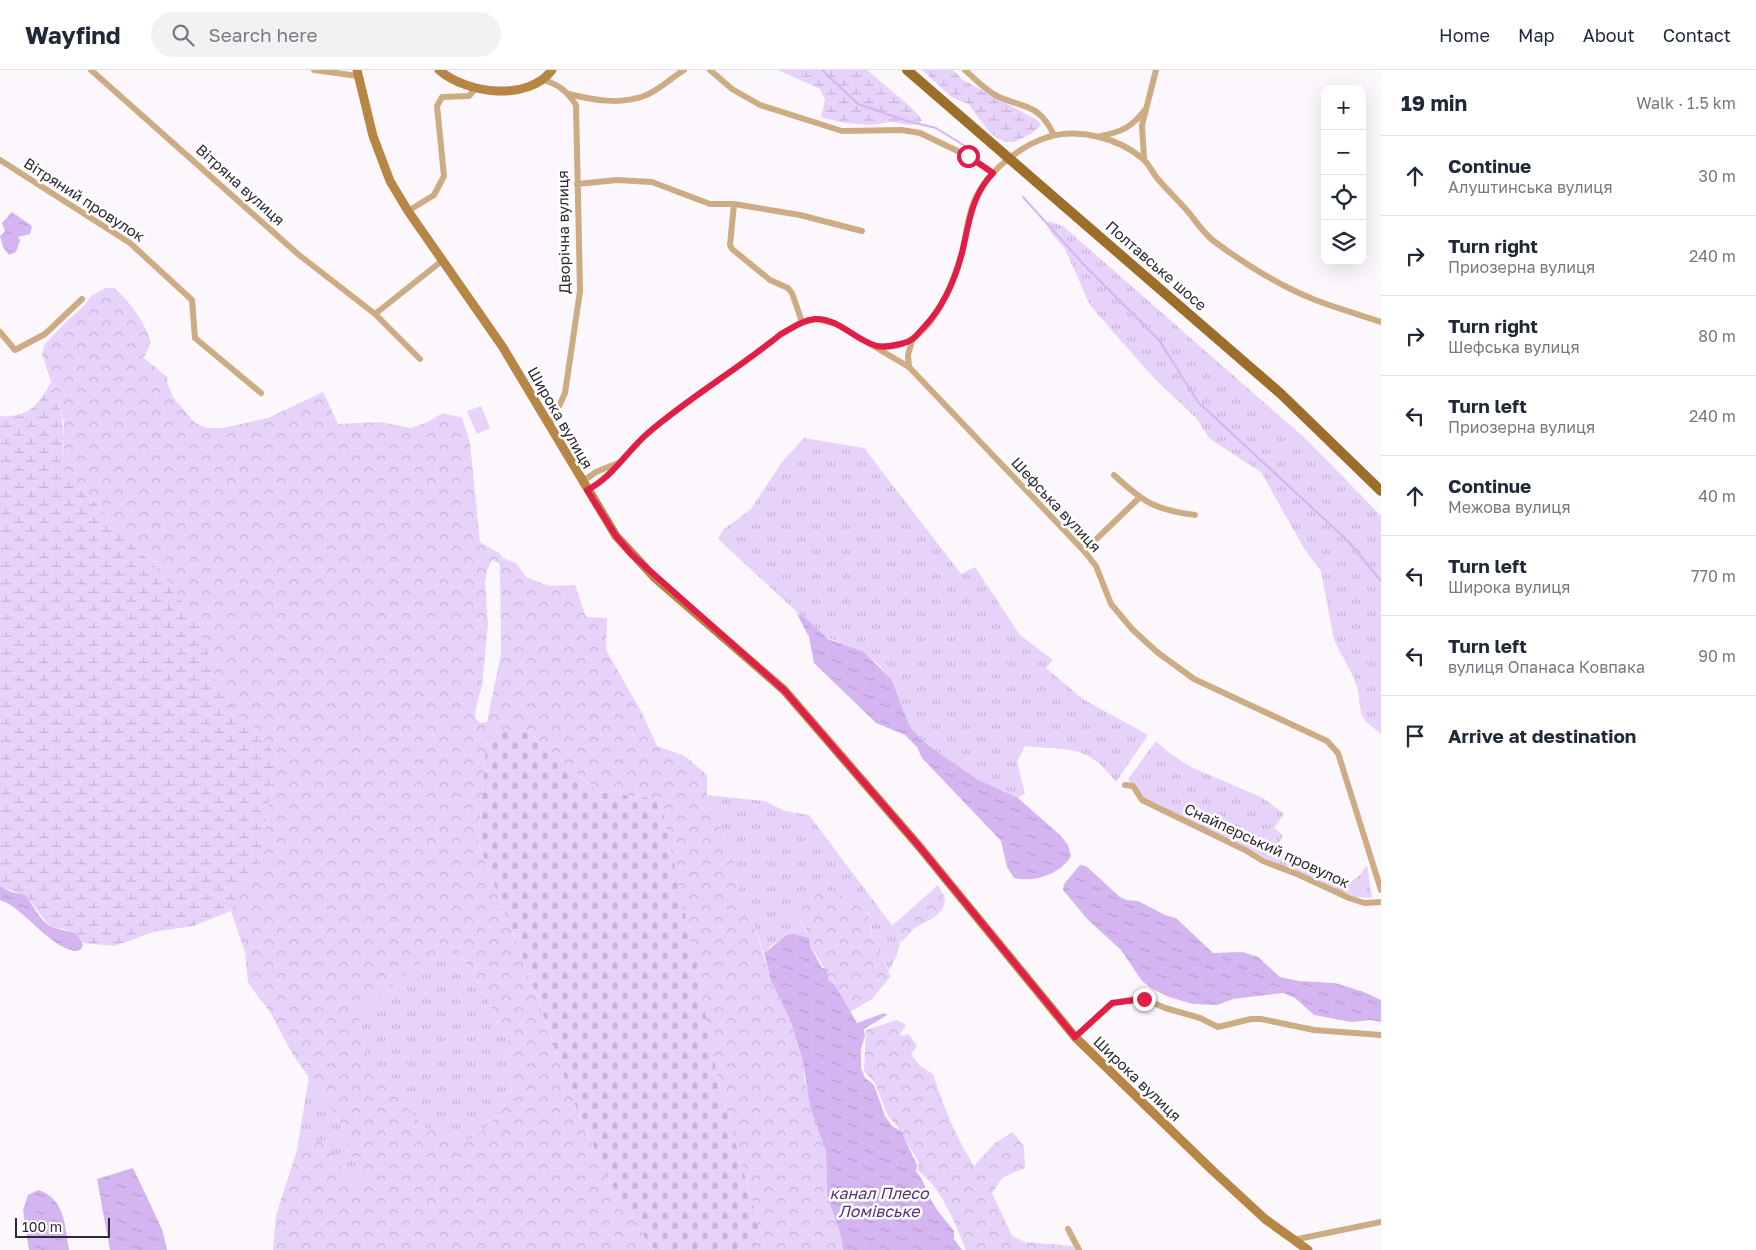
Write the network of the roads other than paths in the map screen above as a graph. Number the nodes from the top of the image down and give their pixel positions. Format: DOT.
graph roads {
  1 [pos="92,70"];
  2 [pos="314,70"];
  3 [pos="439,70"];
  4 [pos="552,70"];
  5 [pos="684,70"];
  6 [pos="710,70"];
  7 [pos="907,70"];
  8 [pos="965,70"];
  9 [pos="1156,70"];
  10 [pos="358,73"];
  11 [pos="544,80"];
  12 [pos="476,88"];
  13 [pos="569,94"];
  14 [pos="1147,108"];
  15 [pos="1054,135"];
  16 [pos="1100,136"];
  17 [pos="0,160"];
  18 [pos="1010,160"];
  19 [pos="1144,160"];
  20 [pos="993,173"];
  21 [pos="577,184"];
  22 [pos="734,204"];
  23 [pos="408,212"];
  24 [pos="862,231"];
  25 [pos="443,260"];
  26 [pos="82,299"];
  27 [pos="375,314"];
  28 [pos="802,322"];
  29 [pos="1381,322"];
  30 [pos="0,332"];
  31 [pos="912,341"];
  32 [pos="873,345"];
  33 [pos="420,358"];
  34 [pos="909,367"];
  35 [pos="261,393"];
  36 [pos="550,426"];
  37 [pos="618,463"];
  38 [pos="1114,475"];
  39 [pos="582,482"];
  40 [pos="587,490"];
  41 [pos="1381,491"];
  42 [pos="1139,498"];
  43 [pos="1195,515"];
  44 [pos="1084,551"];
  45 [pos="1124,785"];
  46 [pos="1381,890"];
  47 [pos="1381,902"];
  48 [pos="1381,1035"];
  49 [pos="1075,1037"];
  50 [pos="1381,1222"];
  51 [pos="1068,1229"];
  52 [pos="1293,1240"];
  53 [pos="1079,1250"];
  54 [pos="1308,1250"];
  1 -- 27 [label="street, Вітряна вулиця"];
  2 -- 10 [label="street"];
  3 -- 12 [label="main road"];
  4 -- 11 [label="main road"];
  5 -- 13 [label="street"];
  6 -- 20 [label="street"];
  7 -- 18 [label="main road, Полтавське шосе"];
  8 -- 15 [label="street"];
  9 -- 14 [label="street"];
  10 -- 23 [label="main road, Широка вулиця"];
  11 -- 12 [label="main road"];
  11 -- 13 [label="street"];
  12 -- 23 [label="street"];
  13 -- 21 [label="street, Дворічна вулиця"];
  14 -- 16 [label="street"];
  14 -- 19 [label="street"];
  15 -- 16 [label="street"];
  15 -- 18 [label="street"];
  16 -- 19 [label="street"];
  17 -- 35 [label="street, Вітряний провулок"];
  18 -- 20 [label="street"];
  18 -- 41 [label="main road, Полтавське шосе"];
  19 -- 29 [label="street"];
  20 -- 31 [label="street"];
  21 -- 22 [label="street"];
  21 -- 36 [label="street, Дворічна вулиця"];
  22 -- 24 [label="street"];
  22 -- 28 [label="street"];
  23 -- 25 [label="main road, Широка вулиця"];
  25 -- 27 [label="street"];
  25 -- 36 [label="main road, Широка вулиця"];
  26 -- 30 [label="street"];
  27 -- 33 [label="street, Вітряна вулиця"];
  28 -- 32 [label="street, Шефська вулиця"];
  28 -- 37 [label="street"];
  31 -- 32 [label="street"];
  31 -- 34 [label="street"];
  32 -- 34 [label="street, Шефська вулиця"];
  34 -- 44 [label="street, Шефська вулиця"];
  36 -- 39 [label="main road, Широка вулиця"];
  37 -- 39 [label="street"];
  37 -- 40 [label="street"];
  38 -- 42 [label="street"];
  39 -- 40 [label="main road, Широка вулиця"];
  40 -- 49 [label="main road, Широка вулиця"];
  42 -- 43 [label="street"];
  42 -- 44 [label="street"];
  44 -- 46 [label="street, Шефська вулиця"];
  45 -- 47 [label="street, Снайперський провулок"];
  48 -- 49 [label="street"];
  49 -- 52 [label="main road, Широка вулиця"];
  50 -- 52 [label="street"];
  51 -- 53 [label="street"];
  52 -- 54 [label="main road, Широка вулиця"];
}
